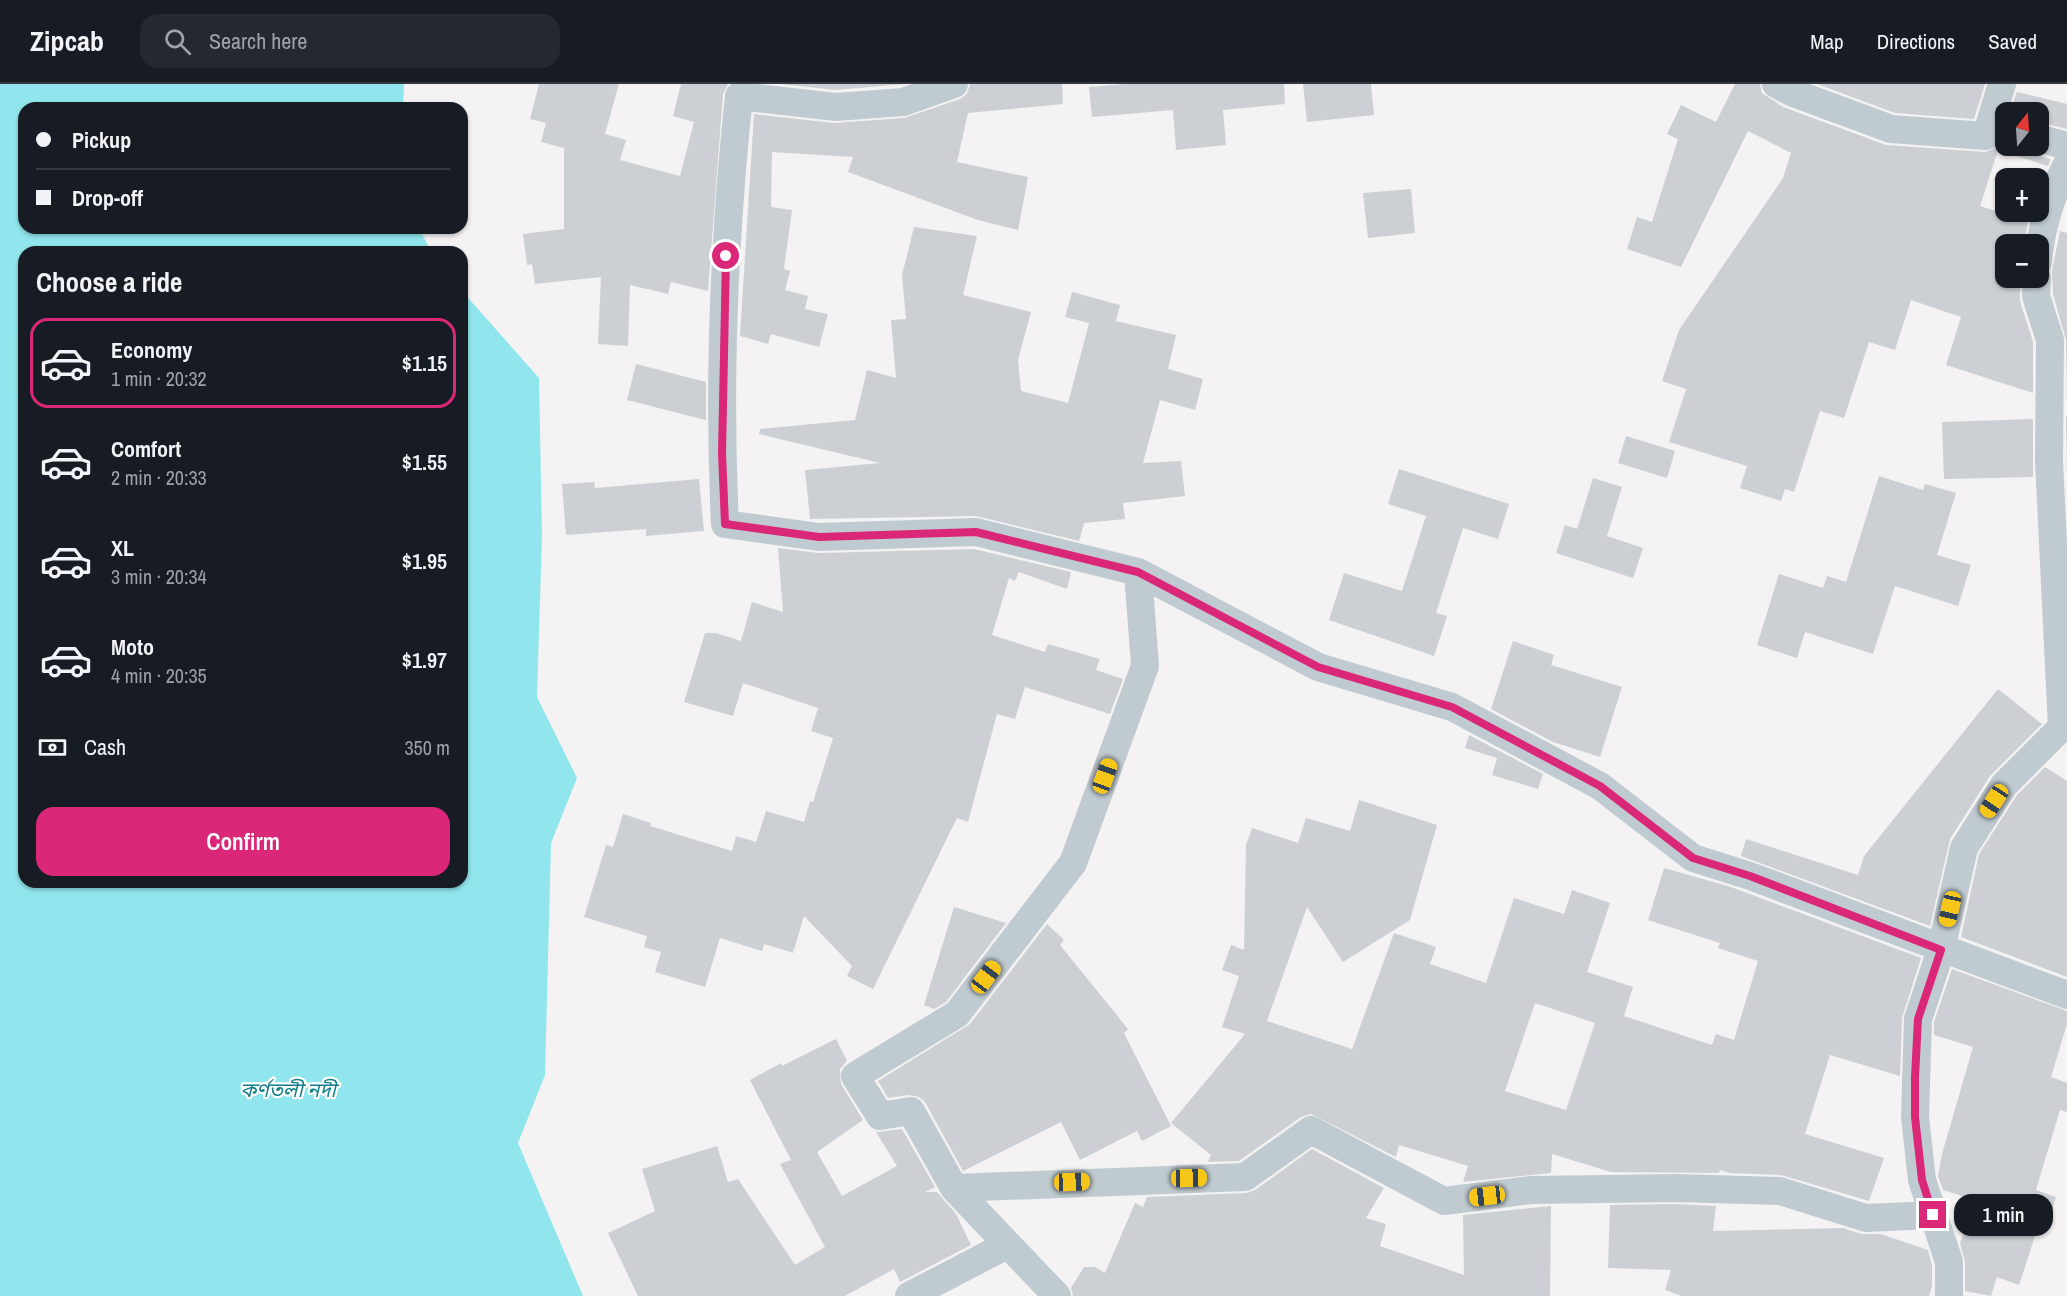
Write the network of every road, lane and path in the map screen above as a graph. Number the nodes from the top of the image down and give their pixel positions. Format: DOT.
graph roads {
  1 [pos="954,84"];
  2 [pos="1776,84"];
  3 [pos="2002,84"];
  4 [pos="2000,102"];
  5 [pos="1995,136"];
  6 [pos="2049,141"];
  7 [pos="2067,146"];
  8 [pos="2067,165"];
  9 [pos="2041,234"];
  10 [pos="2036,288"];
  11 [pos="1138,572"];
  12 [pos="1941,950"];
  13 [pos="2067,995"];
  14 [pos="954,1188"];
  15 [pos="1933,1215"];
  16 [pos="1007,1245"];
  17 [pos="909,1296"];
  18 [pos="1057,1296"];
  19 [pos="1949,1296"];
  1 -- 11 [label="street"];
  2 -- 5 [label="street"];
  3 -- 4 [label="street"];
  6 -- 7 [label="street"];
  8 -- 9 [label="street"];
  10 -- 12 [label="street"];
  11 -- 12 [label="street"];
  11 -- 14 [label="street"];
  12 -- 13 [label="street"];
  12 -- 15 [label="street"];
  14 -- 15 [label="street"];
  14 -- 16 [label="street"];
  15 -- 19 [label="street"];
  16 -- 17 [label="street"];
  16 -- 18 [label="street"];
}
